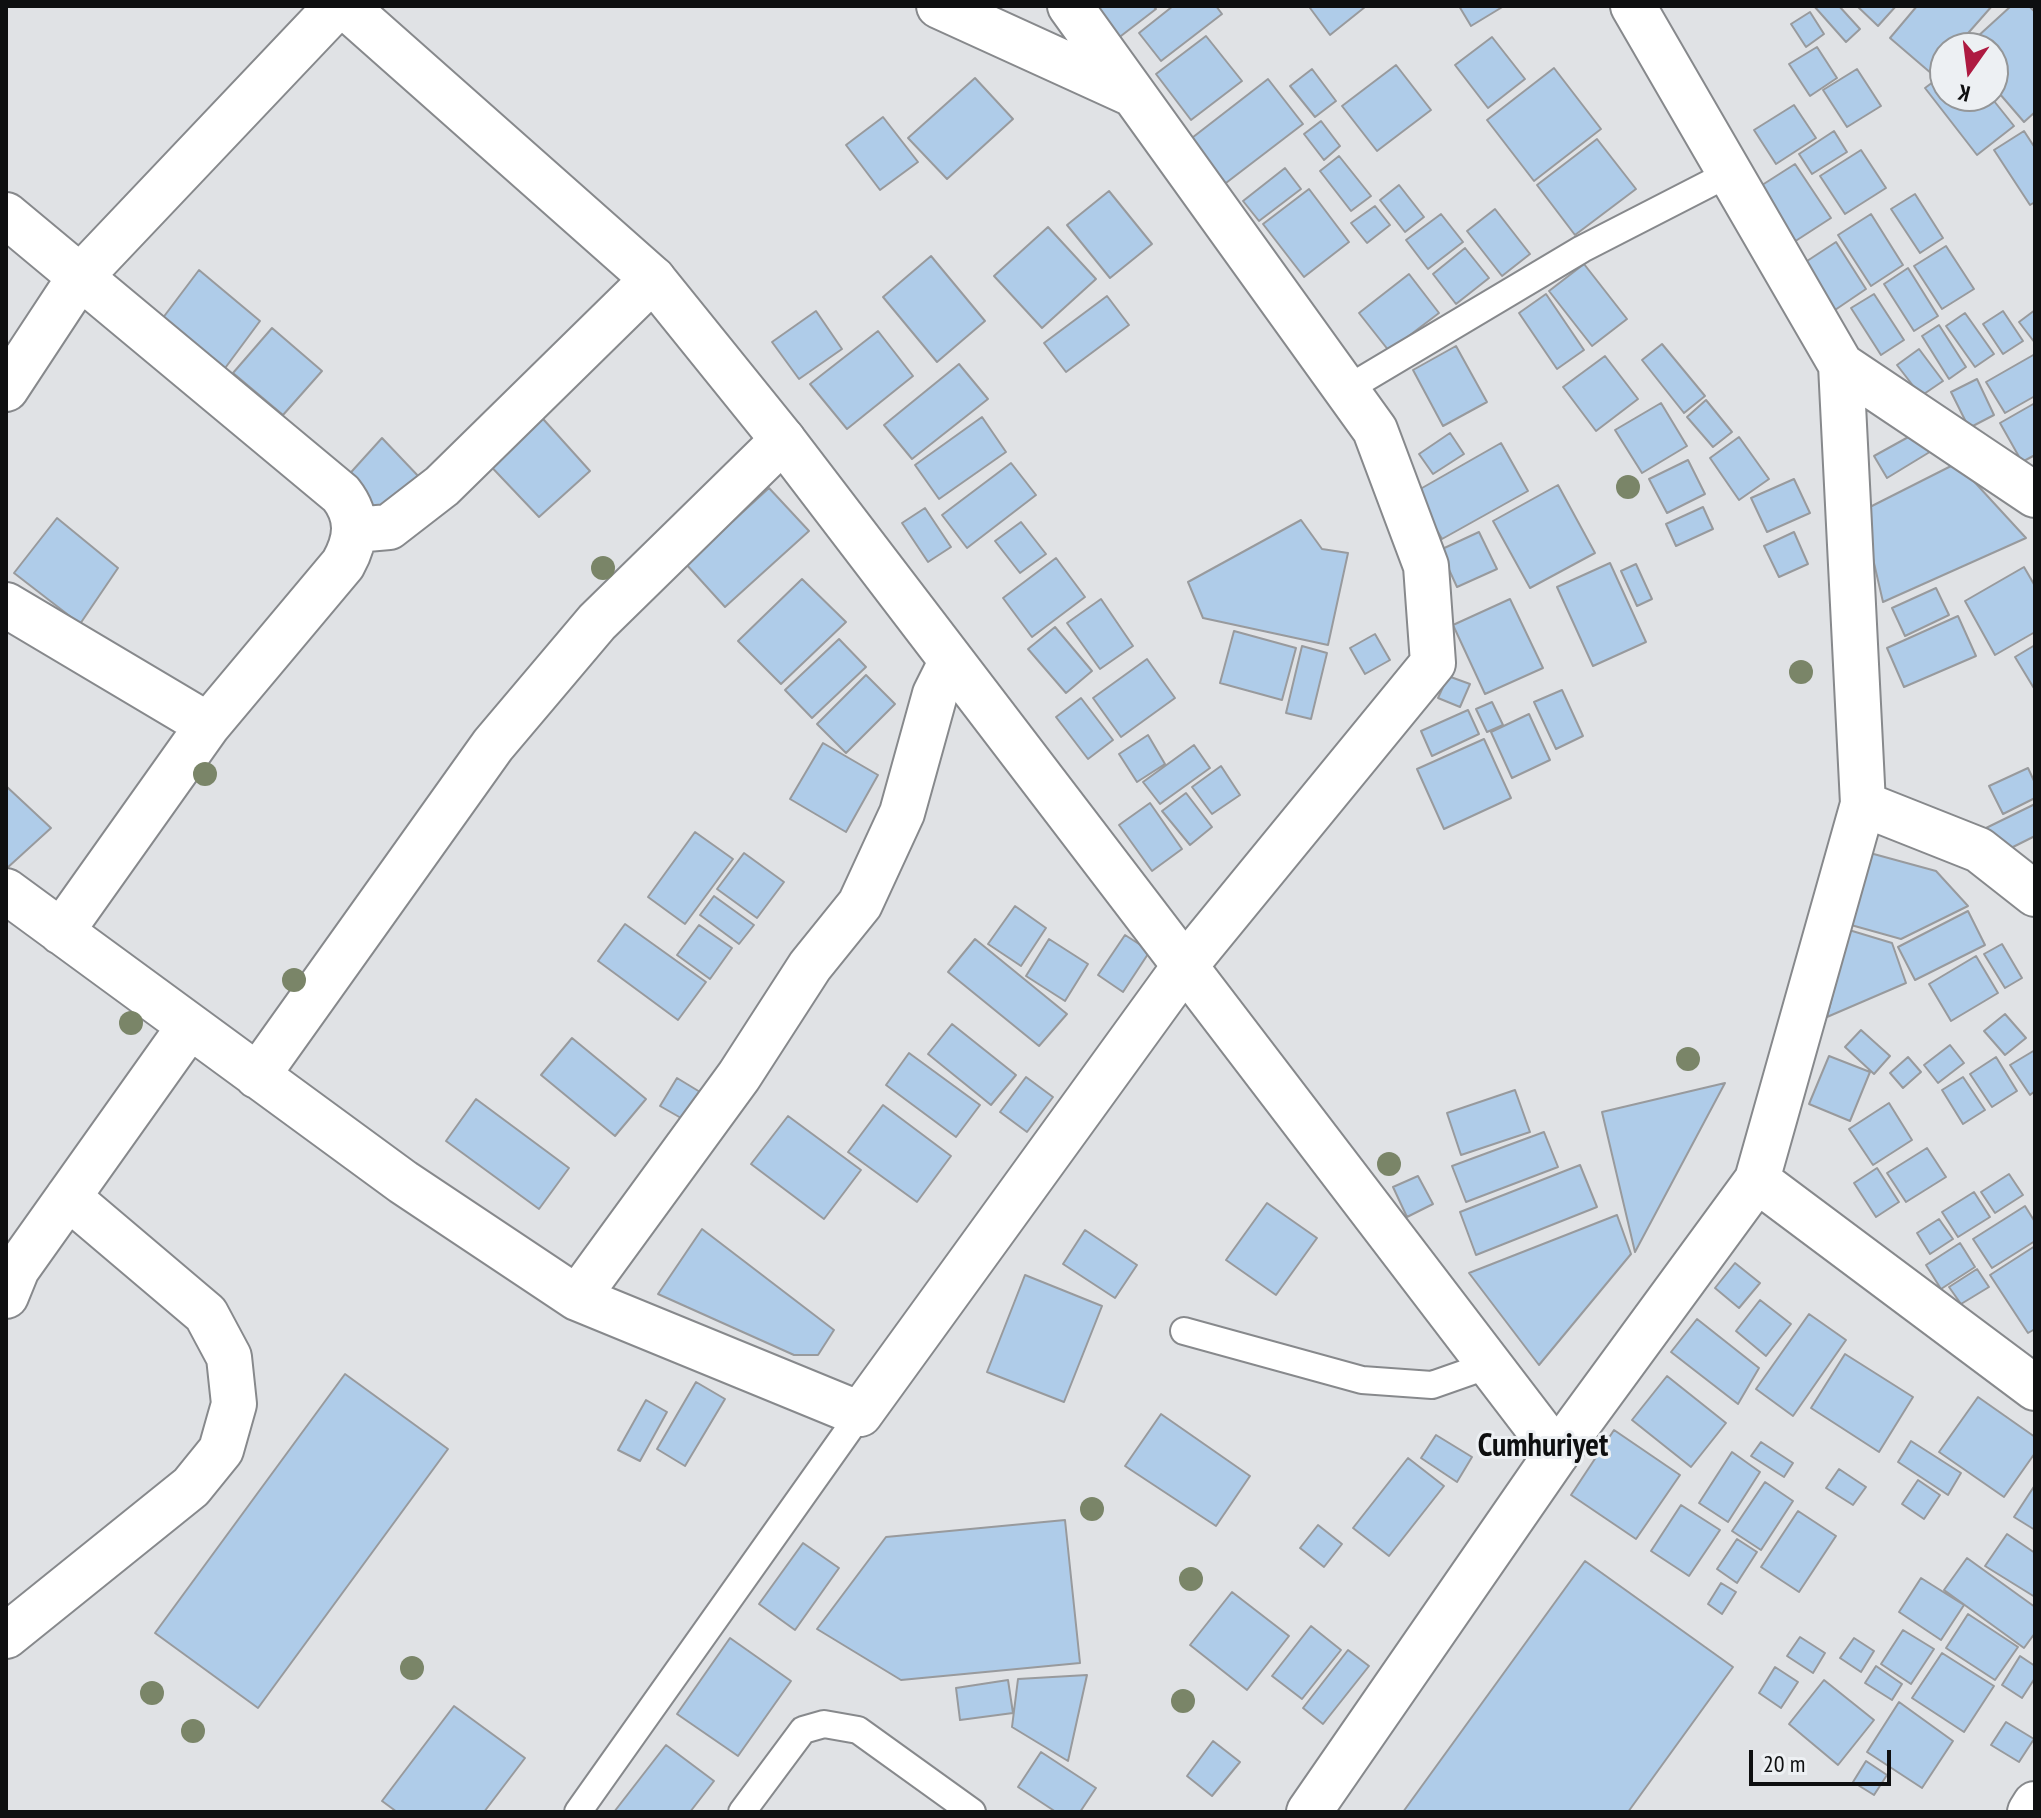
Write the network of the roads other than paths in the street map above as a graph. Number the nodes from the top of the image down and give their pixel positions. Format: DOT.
graph roads {
  1 [pos="337,6"];
  2 [pos="345,6"];
  3 [pos="939,6"];
  4 [pos="1070,6"];
  5 [pos="1633,6"];
  6 [pos="1135,95"];
  7 [pos="1730,173"];
  8 [pos="6,215"];
  9 [pos="79,278"];
  10 [pos="653,279"];
  11 [pos="1841,365"];
  12 [pos="6,389"];
  13 [pos="1347,389"];
  14 [pos="783,440"];
  15 [pos="2035,495"];
  16 [pos="355,530"];
  17 [pos="6,605"];
  18 [pos="951,662"];
  19 [pos="208,725"];
  20 [pos="1863,804"];
  21 [pos="6,891"];
  22 [pos="2035,894"];
  23 [pos="61,932"];
  24 [pos="1184,967"];
  25 [pos="189,1027"];
  26 [pos="257,1076"];
  27 [pos="1757,1180"];
  28 [pos="68,1197"];
  29 [pos="6,1296"];
  30 [pos="577,1298"];
  31 [pos="1184,1331"];
  32 [pos="1489,1365"];
  33 [pos="2035,1388"];
  34 [pos="860,1414"];
  35 [pos="1557,1453"];
  36 [pos="6,1636"];
  37 [pos="2035,1804"];
  38 [pos="1317,1809"];
  39 [pos="578,1812"];
  40 [pos="742,1812"];
  41 [pos="972,1812"];
  42 [pos="2030,1812"];
  1 -- 9 [label="street"];
  2 -- 10 [label="street"];
  3 -- 6 [label="street"];
  4 -- 6 [label="street"];
  5 -- 7 [label="street"];
  6 -- 13 [label="street"];
  7 -- 11 [label="street"];
  7 -- 13 [label="lane"];
  8 -- 9 [label="street"];
  9 -- 12 [label="street"];
  9 -- 16 [label="street"];
  10 -- 14 [label="street"];
  10 -- 16 [label="street"];
  11 -- 15 [label="street"];
  11 -- 20 [label="street"];
  13 -- 24 [label="street"];
  14 -- 18 [label="street"];
  14 -- 26 [label="street"];
  16 -- 19 [label="street"];
  17 -- 19 [label="street"];
  18 -- 24 [label="street"];
  18 -- 30 [label="street"];
  19 -- 23 [label="street"];
  20 -- 22 [label="street"];
  20 -- 27 [label="street"];
  21 -- 23 [label="street"];
  23 -- 25 [label="street"];
  24 -- 32 [label="street"];
  24 -- 34 [label="street"];
  25 -- 26 [label="street"];
  25 -- 28 [label="street"];
  26 -- 30 [label="street"];
  27 -- 33 [label="street"];
  27 -- 35 [label="street"];
  28 -- 29 [label="street"];
  28 -- 36 [label="street"];
  30 -- 34 [label="street"];
  31 -- 32 [label="lane"];
  32 -- 35 [label="street"];
  34 -- 39 [label="lane"];
  35 -- 38 [label="street"];
  37 -- 42 [label="street"];
  40 -- 41 [label="lane"];
}
